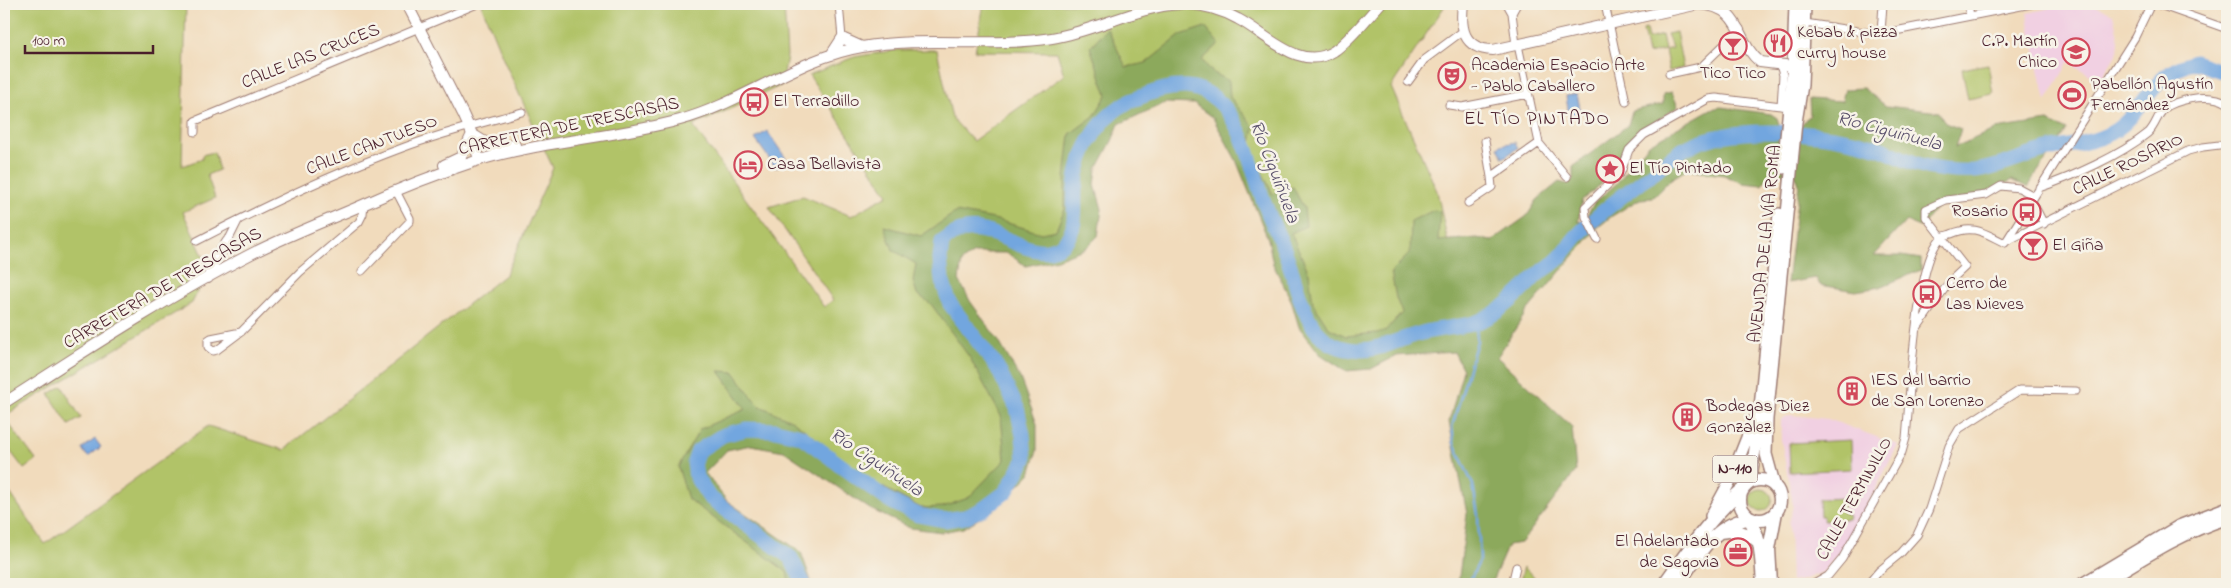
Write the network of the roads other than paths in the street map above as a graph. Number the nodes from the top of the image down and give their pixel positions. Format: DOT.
graph roads {
  1 [pos="407,4"];
  2 [pos="477,4"];
  3 [pos="839,4"];
  4 [pos="1180,4"];
  5 [pos="1187,4"];
  6 [pos="1380,4"];
  7 [pos="1464,4"];
  8 [pos="1507,4"];
  9 [pos="1517,4"];
  10 [pos="1605,4"];
  11 [pos="1795,4"];
  12 [pos="1800,4"];
  13 [pos="1805,4"];
  14 [pos="1883,4"];
  15 [pos="1968,4"];
  16 [pos="2031,4"];
  17 [pos="2150,4"];
  18 [pos="2157,4"];
  19 [pos="1512,13"];
  20 [pos="1970,16"];
  21 [pos="1805,23"];
  22 [pos="1610,24"];
  23 [pos="420,28"];
  24 [pos="1740,29"];
  25 [pos="2227,29"];
  26 [pos="1463,31"];
  27 [pos="1794,33"];
  28 [pos="1881,33"];
  29 [pos="842,38"];
  30 [pos="1517,45"];
  31 [pos="862,47"];
  32 [pos="1804,50"];
  33 [pos="832,56"];
  34 [pos="1792,66"];
  35 [pos="1781,70"];
  36 [pos="1669,74"];
  37 [pos="1408,82"];
  38 [pos="1528,94"];
  39 [pos="1626,102"];
  40 [pos="2227,103"];
  41 [pos="1449,105"];
  42 [pos="522,112"];
  43 [pos="1790,114"];
  44 [pos="471,130"];
  45 [pos="195,132"];
  46 [pos="1485,141"];
  47 [pos="1539,143"];
  48 [pos="2227,144"];
  49 [pos="543,147"];
  50 [pos="479,160"];
  51 [pos="1491,177"];
  52 [pos="1567,177"];
  53 [pos="1786,177"];
  54 [pos="2039,188"];
  55 [pos="399,190"];
  56 [pos="2033,197"];
  57 [pos="1468,203"];
  58 [pos="364,204"];
  59 [pos="238,220"];
  60 [pos="2044,224"];
  61 [pos="1596,236"];
  62 [pos="1942,237"];
  63 [pos="197,240"];
  64 [pos="228,242"];
  65 [pos="2005,242"];
  66 [pos="224,268"];
  67 [pos="362,271"];
  68 [pos="208,278"];
  69 [pos="1916,330"];
  70 [pos="241,332"];
  71 [pos="2076,391"];
  72 [pos="4,403"];
  73 [pos="1759,406"];
  74 [pos="1746,486"];
  75 [pos="1775,487"];
  76 [pos="2227,508"];
  77 [pos="1776,512"];
  78 [pos="1749,517"];
  79 [pos="2227,518"];
  80 [pos="1708,533"];
  81 [pos="1760,543"];
  82 [pos="1516,567"];
  83 [pos="1512,584"];
  84 [pos="1664,584"];
  85 [pos="1678,584"];
  86 [pos="1763,584"];
  87 [pos="1771,584"];
  88 [pos="1814,584"];
  89 [pos="1868,584"];
  90 [pos="2083,584"];
  91 [pos="2100,584"];
  1 -- 23 [label="street"];
  2 -- 23 [label="street, CALLE LAS CRUCES"];
  3 -- 29 [label="street"];
  4 -- 31 [label="street, CARRETERA DE TRESCASAS"];
  5 -- 6 [label="street"];
  7 -- 26 [label="street"];
  8 -- 19 [label="street"];
  9 -- 19 [label="street"];
  10 -- 22 [label="street"];
  11 -- 27 [label="main road"];
  12 -- 21 [label="main road"];
  13 -- 21 [label="main road, AVENIDA DE LA VÍA ROMA"];
  14 -- 28 [label="street"];
  15 -- 20 [label="street"];
  16 -- 20 [label="street"];
  17 -- 54 [label="street"];
  18 -- 25 [label="street"];
  19 -- 30 [label="street"];
  20 -- 28 [label="street"];
  21 -- 27 [label="main road"];
  21 -- 28 [label="street"];
  21 -- 32 [label="main road, AVENIDA DE LA VÍA ROMA"];
  22 -- 24 [label="street"];
  22 -- 30 [label="street"];
  22 -- 39 [label="street"];
  23 -- 44 [label="street"];
  23 -- 45 [label="street, CALLE LAS CRUCES"];
  24 -- 35 [label="street"];
  24 -- 36 [label="street"];
  26 -- 30 [label="street"];
  26 -- 37 [label="street"];
  27 -- 34 [label="main road"];
  29 -- 31 [label="street"];
  29 -- 33 [label="street"];
  30 -- 38 [label="street"];
  31 -- 33 [label="street, CARRETERA DE TRESCASAS"];
  32 -- 34 [label="main road"];
  32 -- 43 [label="main road, AVENIDA DE LA VÍA ROMA"];
  33 -- 49 [label="street, CARRETERA DE TRESCASAS"];
  34 -- 35 [label="street"];
  34 -- 43 [label="main road"];
  35 -- 43 [label="street, AVENIDA DE LA VÍA ROMA"];
  38 -- 41 [label="street"];
  38 -- 47 [label="street"];
  40 -- 54 [label="street"];
  42 -- 44 [label="street, CALLE CANTUESO"];
  43 -- 53 [label="main road, AVENIDA DE LA VÍA ROMA"];
  43 -- 61 [label="street"];
  44 -- 49 [label="street"];
  44 -- 50 [label="street"];
  44 -- 55 [label="street"];
  44 -- 59 [label="street, CALLE CANTUESO"];
  46 -- 51 [label="street"];
  47 -- 51 [label="street"];
  47 -- 52 [label="street"];
  48 -- 60 [label="street, CALLE ROSARIO"];
  49 -- 50 [label="street, CARRETERA DE TRESCASAS"];
  50 -- 55 [label="street, CARRETERA DE TRESCASAS"];
  51 -- 57 [label="street"];
  53 -- 73 [label="main road, AVENIDA DE LA VÍA ROMA"];
  53 -- 75 [label="main road, AVENIDA DE LA VÍA ROMA"];
  54 -- 56 [label="street"];
  55 -- 58 [label="street, CARRETERA DE TRESCASAS"];
  55 -- 67 [label="street"];
  56 -- 60 [label="street"];
  56 -- 62 [label="street"];
  56 -- 65 [label="street"];
  58 -- 66 [label="street, CARRETERA DE TRESCASAS"];
  58 -- 70 [label="street"];
  59 -- 63 [label="street, CALLE CANTUESO"];
  59 -- 64 [label="street"];
  60 -- 65 [label="street, CALLE ROSARIO"];
  62 -- 65 [label="street"];
  62 -- 69 [label="street, CALLE TERMINILLO"];
  62 -- 69 [label="street"];
  64 -- 66 [label="street"];
  64 -- 68 [label="street"];
  66 -- 68 [label="street, CARRETERA DE TRESCASAS"];
  68 -- 72 [label="street, CARRETERA DE TRESCASAS"];
  69 -- 88 [label="street, CALLE TERMINILLO"];
  71 -- 89 [label="street"];
  73 -- 74 [label="main road, AVENIDA DE LA VÍA ROMA"];
  73 -- 80 [label="main road, AVENIDA DE LA VÍA ROMA / N-110"];
  74 -- 75 [label="highway"];
  74 -- 78 [label="highway"];
  74 -- 80 [label="highway, N-110"];
  75 -- 77 [label="highway"];
  76 -- 90 [label="highway"];
  77 -- 78 [label="highway"];
  77 -- 87 [label="highway"];
  78 -- 80 [label="highway, N-110"];
  78 -- 81 [label="highway"];
  79 -- 91 [label="highway"];
  80 -- 81 [label="highway"];
  80 -- 84 [label="highway, N-110"];
  80 -- 85 [label="highway, N-110"];
  81 -- 86 [label="highway"];
  82 -- 83 [label="street"];
}
